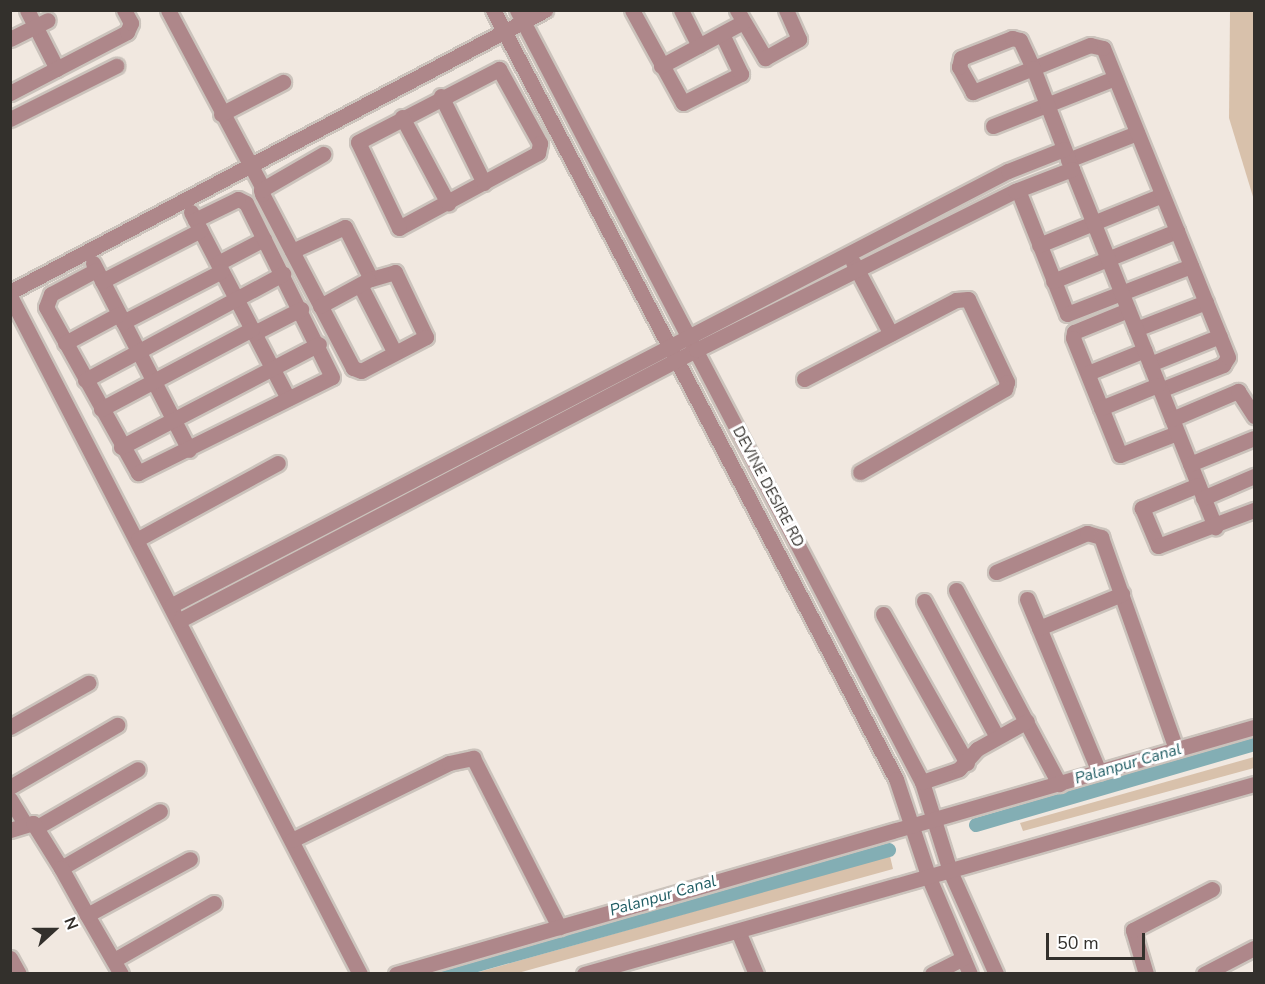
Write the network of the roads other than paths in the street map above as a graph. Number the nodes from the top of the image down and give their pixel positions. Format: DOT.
graph roads {
  1 [pos="27,10"];
  2 [pos="124,10"];
  3 [pos="493,10"];
  4 [pos="545,10"];
  5 [pos="632,10"];
  6 [pos="786,10"];
  7 [pos="169,11"];
  8 [pos="686,12"];
  9 [pos="520,16"];
  10 [pos="740,16"];
  11 [pos="42,23"];
  12 [pos="504,33"];
  13 [pos="722,34"];
  14 [pos="10,39"];
  15 [pos="699,46"];
  16 [pos="116,66"];
  17 [pos="662,66"];
  18 [pos="1033,68"];
  19 [pos="57,69"];
  20 [pos="1115,78"];
  21 [pos="411,81"];
  22 [pos="283,82"];
  23 [pos="10,93"];
  24 [pos="441,96"];
  25 [pos="423,105"];
  26 [pos="1047,105"];
  27 [pos="221,114"];
  28 [pos="402,117"];
  29 [pos="10,119"];
  30 [pos="993,126"];
  31 [pos="1137,133"];
  32 [pos="323,154"];
  33 [pos="1068,159"];
  34 [pos="250,166"];
  35 [pos="484,183"];
  36 [pos="985,183"];
  37 [pos="262,187"];
  38 [pos="1018,190"];
  39 [pos="1162,195"];
  40 [pos="185,200"];
  41 [pos="448,202"];
  42 [pos="993,202"];
  43 [pos="1094,222"];
  44 [pos="198,225"];
  45 [pos="1177,231"];
  46 [pos="264,239"];
  47 [pos="1039,245"];
  48 [pos="292,251"];
  49 [pos="87,252"];
  50 [pos="849,255"];
  51 [pos="1108,259"];
  52 [pos="1191,266"];
  53 [pos="220,267"];
  54 [pos="857,270"];
  55 [pos="283,274"];
  56 [pos="99,276"];
  57 [pos="1053,281"];
  58 [pos="365,282"];
  59 [pos="10,294"];
  60 [pos="1122,294"];
  61 [pos="236,299"];
  62 [pos="1206,302"];
  63 [pos="320,306"];
  64 [pos="301,309"];
  65 [pos="761,309"];
  66 [pos="1128,310"];
  67 [pos="121,318"];
  68 [pos="1136,329"];
  69 [pos="253,331"];
  70 [pos="891,334"];
  71 [pos="1220,336"];
  72 [pos="65,343"];
  73 [pos="319,344"];
  74 [pos="693,344"];
  75 [pos="139,352"];
  76 [pos="395,353"];
  77 [pos="673,354"];
  78 [pos="1147,357"];
  79 [pos="273,368"];
  80 [pos="1088,373"];
  81 [pos="804,379"];
  82 [pos="85,380"];
  83 [pos="153,380"];
  84 [pos="1159,387"];
  85 [pos="288,398"];
  86 [pos="1101,408"];
  87 [pos="101,409"];
  88 [pos="1254,416"];
  89 [pos="174,419"];
  90 [pos="1174,426"];
  91 [pos="1254,438"];
  92 [pos="121,447"];
  93 [pos="189,450"];
  94 [pos="481,454"];
  95 [pos="279,463"];
  96 [pos="1190,464"];
  97 [pos="860,471"];
  98 [pos="1254,476"];
  99 [pos="1201,492"];
  100 [pos="375,500"];
  101 [pos="1254,510"];
  102 [pos="382,515"];
  103 [pos="1215,527"];
  104 [pos="305,536"];
  105 [pos="138,539"];
  106 [pos="313,551"];
  107 [pos="996,572"];
  108 [pos="956,590"];
  109 [pos="1122,594"];
  110 [pos="1027,600"];
  111 [pos="924,601"];
  112 [pos="172,605"];
  113 [pos="883,614"];
  114 [pos="180,620"];
  115 [pos="1039,628"];
  116 [pos="88,683"];
  117 [pos="1027,721"];
  118 [pos="117,725"];
  119 [pos="10,727"];
  120 [pos="1254,727"];
  121 [pos="997,737"];
  122 [pos="1176,749"];
  123 [pos="967,763"];
  124 [pos="138,769"];
  125 [pos="1099,772"];
  126 [pos="922,782"];
  127 [pos="1059,783"];
  128 [pos="1254,784"];
  129 [pos="10,787"];
  130 [pos="10,799"];
  131 [pos="160,811"];
  132 [pos="936,819"];
  133 [pos="31,825"];
  134 [pos="915,825"];
  135 [pos="10,830"];
  136 [pos="292,840"];
  137 [pos="190,859"];
  138 [pos="61,868"];
  139 [pos="950,872"];
  140 [pos="928,878"];
  141 [pos="1212,889"];
  142 [pos="214,903"];
  143 [pos="87,915"];
  144 [pos="559,927"];
  145 [pos="738,930"];
  146 [pos="1254,948"];
  147 [pos="10,958"];
  148 [pos="963,958"];
  149 [pos="117,967"];
  150 [pos="19,974"];
  151 [pos="360,974"];
  152 [pos="396,974"];
  153 [pos="584,974"];
  154 [pos="756,974"];
  155 [pos="932,974"];
  156 [pos="970,974"];
  157 [pos="996,974"];
  158 [pos="1146,974"];
  159 [pos="1204,974"];
  1 -- 11 [label="street"];
  2 -- 19 [label="street"];
  3 -- 12 [label="street, DEVINE DESIRE RD"];
  4 -- 9 [label="street"];
  5 -- 17 [label="street"];
  6 -- 10 [label="street"];
  7 -- 27 [label="street"];
  8 -- 15 [label="street"];
  9 -- 12 [label="street"];
  9 -- 74 [label="street, DEVINE DESIRE RD"];
  10 -- 13 [label="street"];
  11 -- 14 [label="street"];
  11 -- 19 [label="street"];
  12 -- 21 [label="street"];
  12 -- 77 [label="street, DEVINE DESIRE RD"];
  13 -- 15 [label="street"];
  13 -- 17 [label="street"];
  15 -- 17 [label="street"];
  16 -- 29 [label="street"];
  18 -- 18 [label="street"];
  18 -- 20 [label="street"];
  18 -- 26 [label="street"];
  19 -- 23 [label="street"];
  20 -- 26 [label="street"];
  20 -- 31 [label="street"];
  21 -- 25 [label="street"];
  21 -- 34 [label="street"];
  22 -- 27 [label="street"];
  24 -- 25 [label="street"];
  24 -- 35 [label="street"];
  24 -- 35 [label="street"];
  25 -- 28 [label="street"];
  26 -- 30 [label="street"];
  26 -- 33 [label="street"];
  27 -- 34 [label="street"];
  28 -- 41 [label="street"];
  28 -- 41 [label="street"];
  31 -- 33 [label="street"];
  31 -- 39 [label="street"];
  32 -- 37 [label="street"];
  33 -- 36 [label="street"];
  33 -- 38 [label="street"];
  33 -- 43 [label="street"];
  34 -- 37 [label="street"];
  34 -- 40 [label="street"];
  35 -- 41 [label="street"];
  36 -- 42 [label="street"];
  36 -- 50 [label="street"];
  37 -- 48 [label="street"];
  38 -- 42 [label="street"];
  38 -- 47 [label="street"];
  39 -- 43 [label="street"];
  39 -- 45 [label="street"];
  40 -- 44 [label="street"];
  40 -- 49 [label="street"];
  42 -- 54 [label="street"];
  43 -- 47 [label="street"];
  43 -- 51 [label="street"];
  44 -- 46 [label="street"];
  44 -- 53 [label="street"];
  44 -- 56 [label="street"];
  45 -- 51 [label="street"];
  45 -- 52 [label="street"];
  46 -- 53 [label="street"];
  46 -- 55 [label="street"];
  47 -- 57 [label="street"];
  48 -- 58 [label="street"];
  48 -- 63 [label="street"];
  49 -- 56 [label="street"];
  49 -- 59 [label="street"];
  50 -- 54 [label="street"];
  50 -- 65 [label="street"];
  51 -- 57 [label="street"];
  51 -- 60 [label="street"];
  52 -- 60 [label="street"];
  52 -- 62 [label="street"];
  53 -- 61 [label="street"];
  53 -- 67 [label="street"];
  54 -- 65 [label="street"];
  54 -- 70 [label="street"];
  55 -- 61 [label="street"];
  55 -- 64 [label="street"];
  56 -- 67 [label="street"];
  56 -- 72 [label="street"];
  57 -- 60 [label="street"];
  58 -- 63 [label="street"];
  58 -- 76 [label="street"];
  58 -- 76 [label="street"];
  59 -- 105 [label="street"];
  60 -- 66 [label="street"];
  61 -- 69 [label="street"];
  61 -- 75 [label="street"];
  62 -- 68 [label="street"];
  62 -- 71 [label="street"];
  63 -- 76 [label="street"];
  64 -- 69 [label="street"];
  64 -- 73 [label="street"];
  65 -- 74 [label="street"];
  66 -- 68 [label="street"];
  66 -- 80 [label="street"];
  67 -- 72 [label="street"];
  67 -- 75 [label="street"];
  68 -- 78 [label="street"];
  69 -- 79 [label="street"];
  69 -- 83 [label="street"];
  70 -- 81 [label="street"];
  70 -- 97 [label="street"];
  71 -- 78 [label="street"];
  71 -- 84 [label="street"];
  72 -- 82 [label="street"];
  73 -- 79 [label="street"];
  73 -- 85 [label="street"];
  74 -- 77 [label="street"];
  74 -- 126 [label="street, DEVINE DESIRE RD"];
  75 -- 82 [label="street"];
  75 -- 83 [label="street"];
  77 -- 94 [label="street"];
  77 -- 134 [label="street, DEVINE DESIRE RD"];
  78 -- 80 [label="street"];
  78 -- 84 [label="street"];
  79 -- 85 [label="street"];
  79 -- 89 [label="street"];
  80 -- 86 [label="street"];
  82 -- 87 [label="street"];
  83 -- 87 [label="street"];
  83 -- 89 [label="street"];
  84 -- 86 [label="street"];
  84 -- 90 [label="street"];
  85 -- 93 [label="street"];
  86 -- 90 [label="street"];
  87 -- 92 [label="street"];
  88 -- 90 [label="street"];
  89 -- 92 [label="street"];
  89 -- 93 [label="street"];
  90 -- 96 [label="street"];
  91 -- 96 [label="street"];
  92 -- 93 [label="street"];
  94 -- 100 [label="street"];
  94 -- 102 [label="street"];
  95 -- 105 [label="street"];
  96 -- 99 [label="street"];
  98 -- 99 [label="street"];
  99 -- 103 [label="street"];
  99 -- 103 [label="street"];
  100 -- 102 [label="street"];
  100 -- 104 [label="street"];
  101 -- 103 [label="street"];
  102 -- 106 [label="street"];
  104 -- 106 [label="street"];
  104 -- 112 [label="street"];
  105 -- 112 [label="street"];
  106 -- 114 [label="street"];
  107 -- 109 [label="street"];
  108 -- 117 [label="street"];
  109 -- 115 [label="street"];
  109 -- 122 [label="street"];
  110 -- 115 [label="street"];
  111 -- 121 [label="street"];
  112 -- 114 [label="street"];
  113 -- 123 [label="street"];
  114 -- 136 [label="street"];
  115 -- 125 [label="street"];
  116 -- 119 [label="street"];
  117 -- 121 [label="street"];
  117 -- 127 [label="street"];
  118 -- 129 [label="street"];
  120 -- 122 [label="street"];
  121 -- 123 [label="street"];
  122 -- 125 [label="street"];
  123 -- 126 [label="street"];
  124 -- 133 [label="street"];
  125 -- 127 [label="street"];
  126 -- 132 [label="street, DEVINE DESIRE RD"];
  127 -- 132 [label="street"];
  128 -- 139 [label="street"];
  130 -- 133 [label="street"];
  131 -- 138 [label="street"];
  132 -- 134 [label="street"];
  132 -- 139 [label="street, DEVINE DESIRE RD"];
  133 -- 135 [label="street"];
  133 -- 138 [label="street"];
  134 -- 140 [label="street, DEVINE DESIRE RD"];
  134 -- 144 [label="street"];
  136 -- 144 [label="street"];
  136 -- 151 [label="street"];
  137 -- 143 [label="street"];
  138 -- 143 [label="street"];
  139 -- 140 [label="street"];
  139 -- 157 [label="street, DEVINE DESIRE RD"];
  140 -- 145 [label="street"];
  140 -- 148 [label="street, DEVINE DESIRE RD"];
  141 -- 158 [label="street"];
  142 -- 149 [label="street"];
  143 -- 149 [label="street"];
  144 -- 152 [label="street"];
  145 -- 153 [label="street"];
  145 -- 154 [label="street"];
  146 -- 159 [label="street"];
  147 -- 150 [label="street"];
  148 -- 155 [label="street"];
  148 -- 156 [label="street, DEVINE DESIRE RD"];
}
